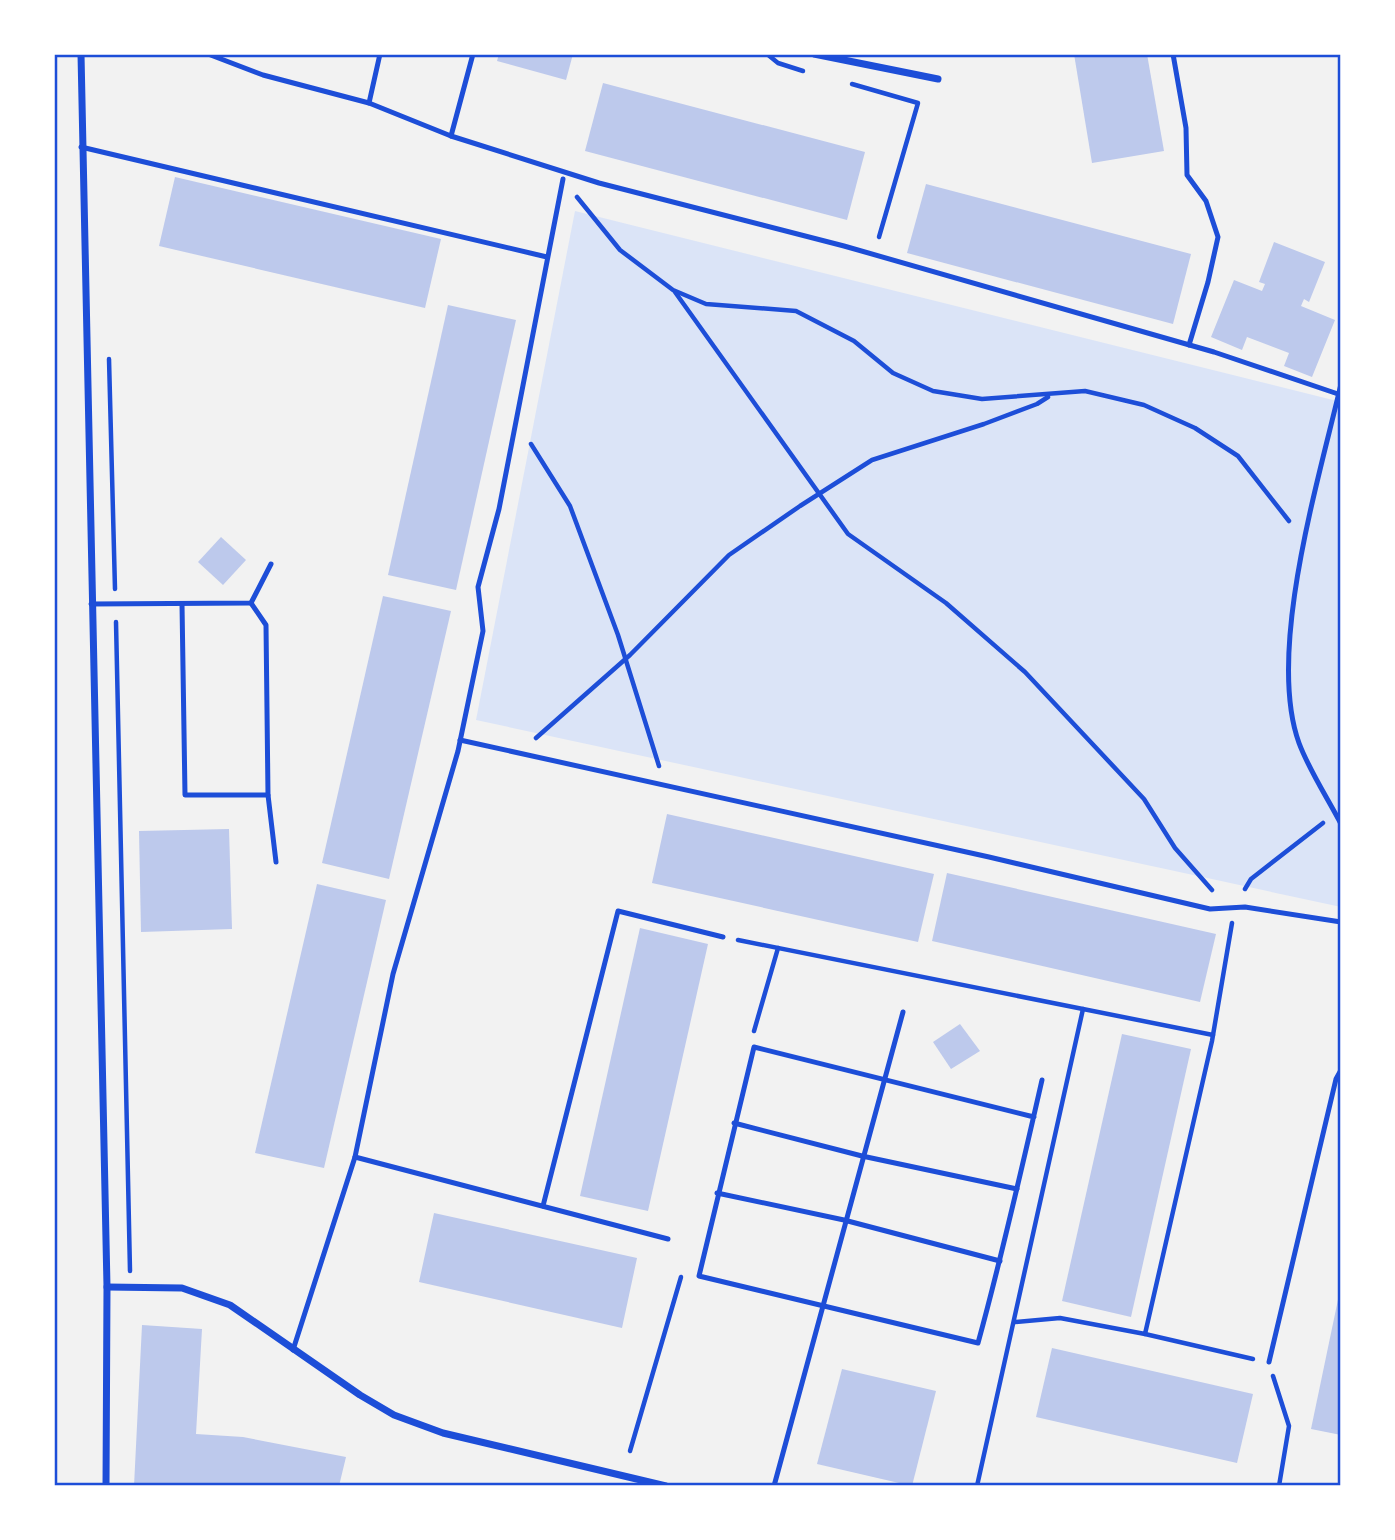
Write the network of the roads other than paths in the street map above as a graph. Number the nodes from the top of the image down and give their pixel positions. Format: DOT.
graph roads {
  1 [pos="81,54"];
  2 [pos="208,54"];
  3 [pos="380,54"];
  4 [pos="473,54"];
  5 [pos="814,54"];
  6 [pos="1173,54"];
  7 [pos="938,79"];
  8 [pos="369,103"];
  9 [pos="451,136"];
  10 [pos="81,147"];
  11 [pos="564,179"];
  12 [pos="547,257"];
  13 [pos="1189,345"];
  14 [pos="1341,384"];
  15 [pos="1340,395"];
  16 [pos="271,564"];
  17 [pos="251,603"];
  18 [pos="91,604"];
  19 [pos="182,604"];
  20 [pos="460,740"];
  21 [pos="268,795"];
  22 [pos="1341,824"];
  23 [pos="276,863"];
  24 [pos="1341,922"];
  25 [pos="723,937"];
  26 [pos="903,1012"];
  27 [pos="1341,1070"];
  28 [pos="883,1080"];
  29 [pos="1042,1080"];
  30 [pos="1034,1117"];
  31 [pos="734,1123"];
  32 [pos="862,1156"];
  33 [pos="355,1157"];
  34 [pos="1017,1189"];
  35 [pos="717,1193"];
  36 [pos="543,1206"];
  37 [pos="844,1220"];
  38 [pos="667,1239"];
  39 [pos="1000,1261"];
  40 [pos="107,1287"];
  41 [pos="821,1306"];
  42 [pos="293,1350"];
  43 [pos="1269,1362"];
  44 [pos="106,1486"];
  45 [pos="666,1486"];
  46 [pos="774,1486"];
  1 -- 10 [label="street"];
  2 -- 8 [label="lane"];
  3 -- 8 [label="lane"];
  4 -- 9 [label="lane"];
  5 -- 7 [label="street"];
  6 -- 13 [label="lane"];
  8 -- 9 [label="lane"];
  9 -- 13 [label="lane"];
  10 -- 12 [label="lane"];
  10 -- 18 [label="street"];
  11 -- 12 [label="lane"];
  12 -- 20 [label="lane"];
  13 -- 15 [label="lane"];
  14 -- 15 [label="lane"];
  15 -- 22 [label="lane"];
  16 -- 17 [label="lane"];
  17 -- 19 [label="lane"];
  17 -- 21 [label="lane"];
  18 -- 19 [label="lane"];
  18 -- 40 [label="street"];
  19 -- 21 [label="lane"];
  20 -- 24 [label="lane"];
  20 -- 33 [label="lane"];
  21 -- 23 [label="lane"];
  25 -- 36 [label="lane"];
  26 -- 28 [label="lane"];
  27 -- 43 [label="lane"];
  28 -- 30 [label="lane"];
  28 -- 31 [label="lane"];
  28 -- 32 [label="lane"];
  29 -- 30 [label="lane"];
  30 -- 34 [label="lane"];
  31 -- 32 [label="lane"];
  31 -- 35 [label="lane"];
  32 -- 34 [label="lane"];
  32 -- 37 [label="lane"];
  33 -- 36 [label="lane"];
  33 -- 42 [label="lane"];
  34 -- 39 [label="lane"];
  35 -- 37 [label="lane"];
  35 -- 41 [label="lane"];
  36 -- 38 [label="lane"];
  37 -- 39 [label="lane"];
  37 -- 41 [label="lane"];
  39 -- 41 [label="lane"];
  40 -- 42 [label="street"];
  40 -- 44 [label="street"];
  41 -- 46 [label="lane"];
  42 -- 45 [label="street"];
}
